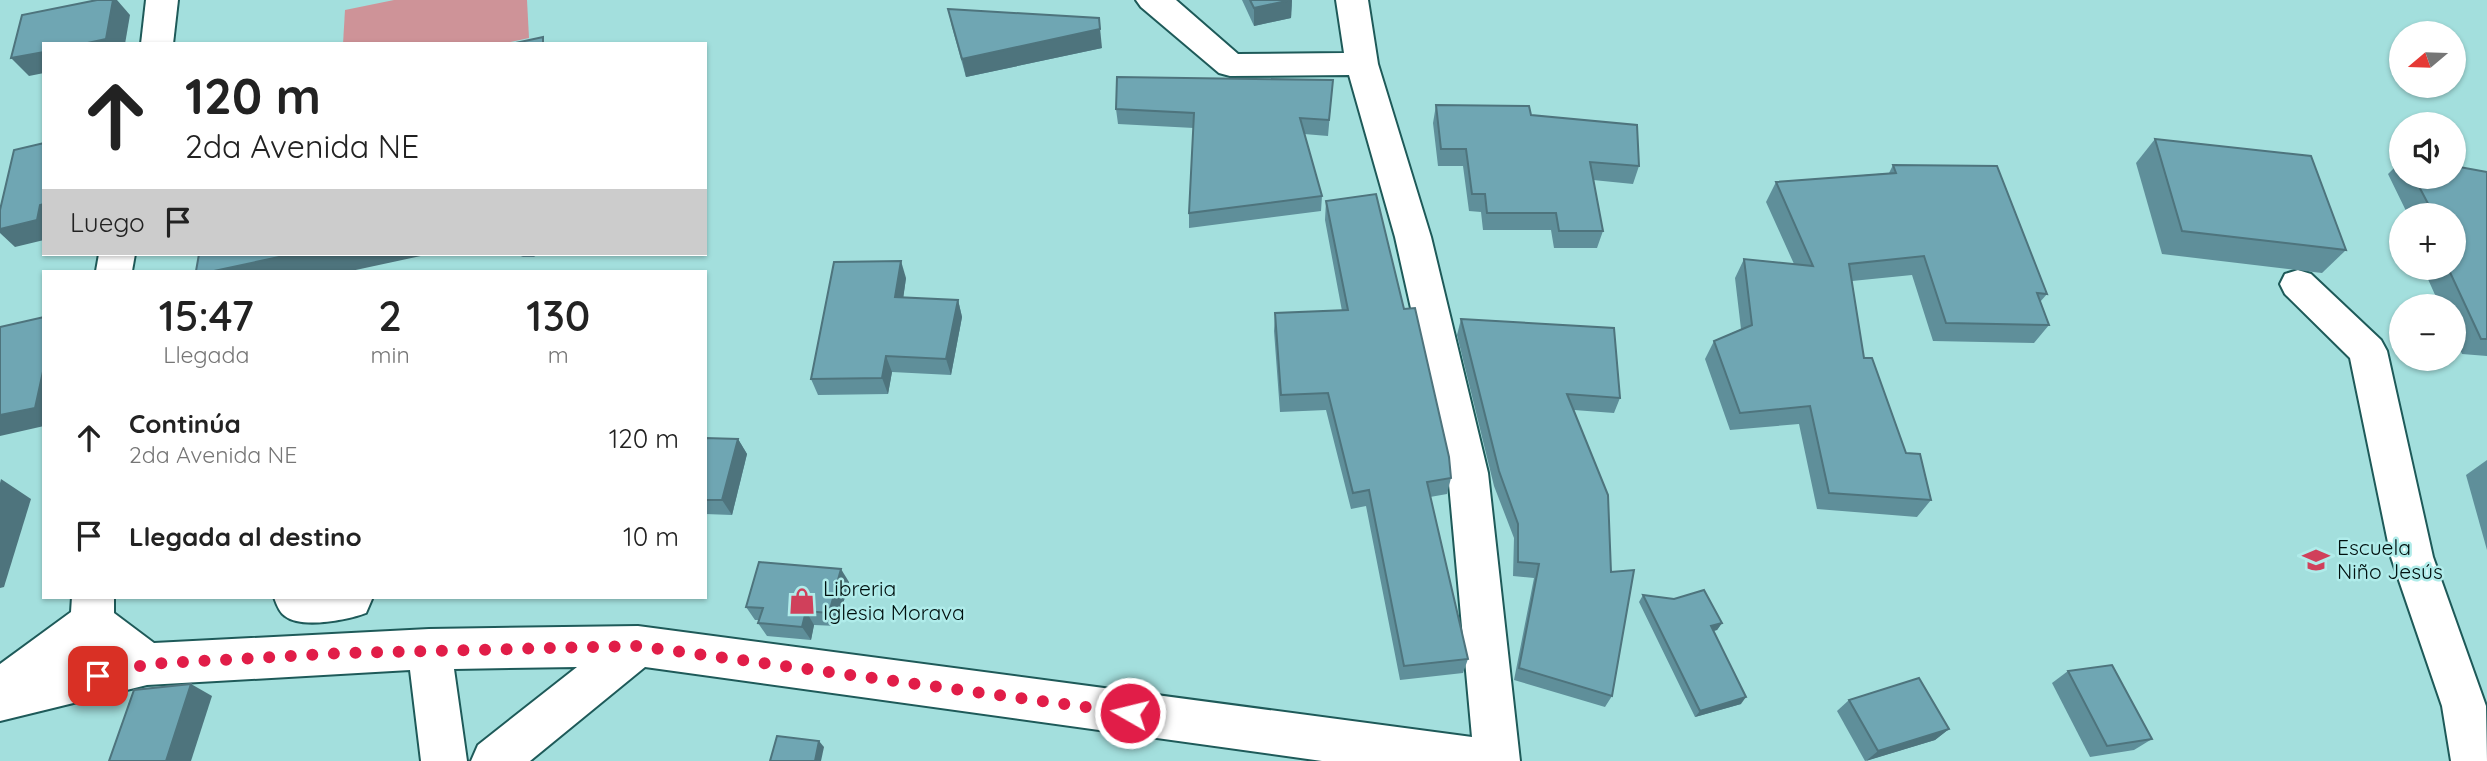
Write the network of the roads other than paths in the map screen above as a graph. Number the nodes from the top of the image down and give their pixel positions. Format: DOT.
graph roads {
  1 [pos="163,0"];
  2 [pos="1152,0"];
  3 [pos="1352,0"];
  4 [pos="157,42"];
  5 [pos="1362,64"];
  6 [pos="2298,284"];
  7 [pos="297,599"];
  8 [pos="341,599"];
  9 [pos="351,599"];
  10 [pos="92,609"];
  11 [pos="638,646"];
  12 [pos="429,649"];
  13 [pos="345,653"];
  14 [pos="148,664"];
  15 [pos="0,691"];
  16 [pos="0,700"];
  17 [pos="444,761"];
  18 [pos="494,761"];
  19 [pos="1485,761"];
  20 [pos="1497,761"];
  21 [pos="2474,761"];
  1 -- 4 [label="street"];
  2 -- 5 [label="street"];
  3 -- 5 [label="street"];
  5 -- 20 [label="street"];
  6 -- 21 [label="street"];
  7 -- 8 [label="street"];
  9 -- 13 [label="street"];
  10 -- 14 [label="street"];
  10 -- 15 [label="street"];
  11 -- 12 [label="street"];
  11 -- 18 [label="street"];
  11 -- 19 [label="street"];
  12 -- 13 [label="street"];
  12 -- 17 [label="street"];
  13 -- 14 [label="street"];
  14 -- 16 [label="street"];
}
